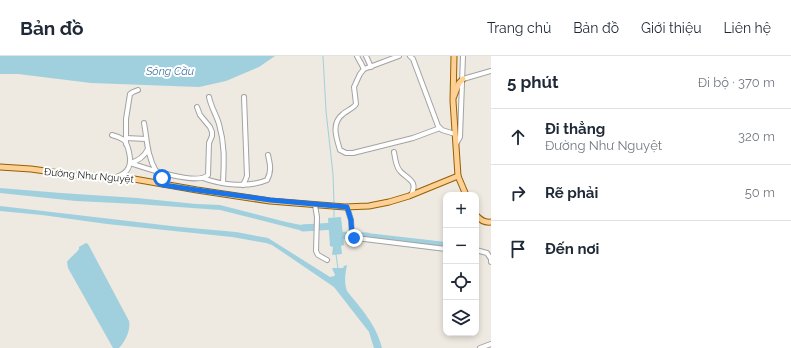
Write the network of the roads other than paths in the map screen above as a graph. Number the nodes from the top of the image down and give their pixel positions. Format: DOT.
graph roads {
  1 [pos="357,56"];
  2 [pos="366,56"];
  3 [pos="399,56"];
  4 [pos="410,56"];
  5 [pos="454,56"];
  6 [pos="463,56"];
  7 [pos="371,67"];
  8 [pos="364,69"];
  9 [pos="491,71"];
  10 [pos="463,79"];
  11 [pos="138,90"];
  12 [pos="244,97"];
  13 [pos="209,98"];
  14 [pos="453,101"];
  15 [pos="197,107"];
  16 [pos="144,123"];
  17 [pos="440,128"];
  18 [pos="455,134"];
  19 [pos="112,135"];
  20 [pos="126,138"];
  21 [pos="146,139"];
  22 [pos="126,144"];
  23 [pos="456,144"];
  24 [pos="148,149"];
  25 [pos="394,152"];
  26 [pos="268,155"];
  27 [pos="130,163"];
  28 [pos="0,167"];
  29 [pos="158,172"];
  30 [pos="458,176"];
  31 [pos="115,177"];
  32 [pos="203,178"];
  33 [pos="223,183"];
  34 [pos="243,184"];
  35 [pos="164,185"];
  36 [pos="465,192"];
  37 [pos="411,195"];
  38 [pos="315,205"];
  39 [pos="347,207"];
  40 [pos="479,218"];
  41 [pos="491,222"];
  42 [pos="443,249"];
  43 [pos="479,251"];
  44 [pos="490,255"];
  45 [pos="327,260"];
  46 [pos="491,262"];
  47 [pos="491,344"];
  48 [pos="480,348"];
  1 -- 8 [label="street"];
  2 -- 7 [label="street"];
  3 -- 7 [label="street"];
  4 -- 17 [label="street"];
  5 -- 14 [label="main road"];
  6 -- 10 [label="street"];
  7 -- 8 [label="street"];
  8 -- 17 [label="street"];
  9 -- 10 [label="street"];
  10 -- 14 [label="main road"];
  10 -- 23 [label="street"];
  11 -- 20 [label="street"];
  12 -- 34 [label="street"];
  13 -- 33 [label="street"];
  14 -- 18 [label="main road"];
  15 -- 32 [label="street"];
  16 -- 21 [label="street"];
  17 -- 18 [label="street"];
  18 -- 23 [label="main road"];
  19 -- 22 [label="street"];
  20 -- 21 [label="street"];
  20 -- 22 [label="street"];
  21 -- 24 [label="street"];
  22 -- 27 [label="street"];
  23 -- 30 [label="main road"];
  24 -- 27 [label="street"];
  24 -- 29 [label="street"];
  25 -- 37 [label="street"];
  26 -- 34 [label="street"];
  27 -- 29 [label="street"];
  27 -- 31 [label="street"];
  28 -- 31 [label="main road, Đường Như Nguyệt"];
  29 -- 32 [label="street"];
  29 -- 35 [label="street"];
  30 -- 36 [label="main road"];
  30 -- 37 [label="main road, Đường Như Nguyệt"];
  31 -- 35 [label="main road, Đường Như Nguyệt"];
  32 -- 33 [label="street"];
  33 -- 34 [label="street"];
  35 -- 38 [label="main road, Đường Như Nguyệt"];
  37 -- 39 [label="main road, Đường Như Nguyệt"];
  38 -- 39 [label="main road, Đường Như Nguyệt"];
  38 -- 45 [label="street"];
  39 -- 42 [label="street"];
  40 -- 41 [label="main road"];
  43 -- 44 [label="street"];
  44 -- 46 [label="street"];
  47 -- 48 [label="street"];
}
